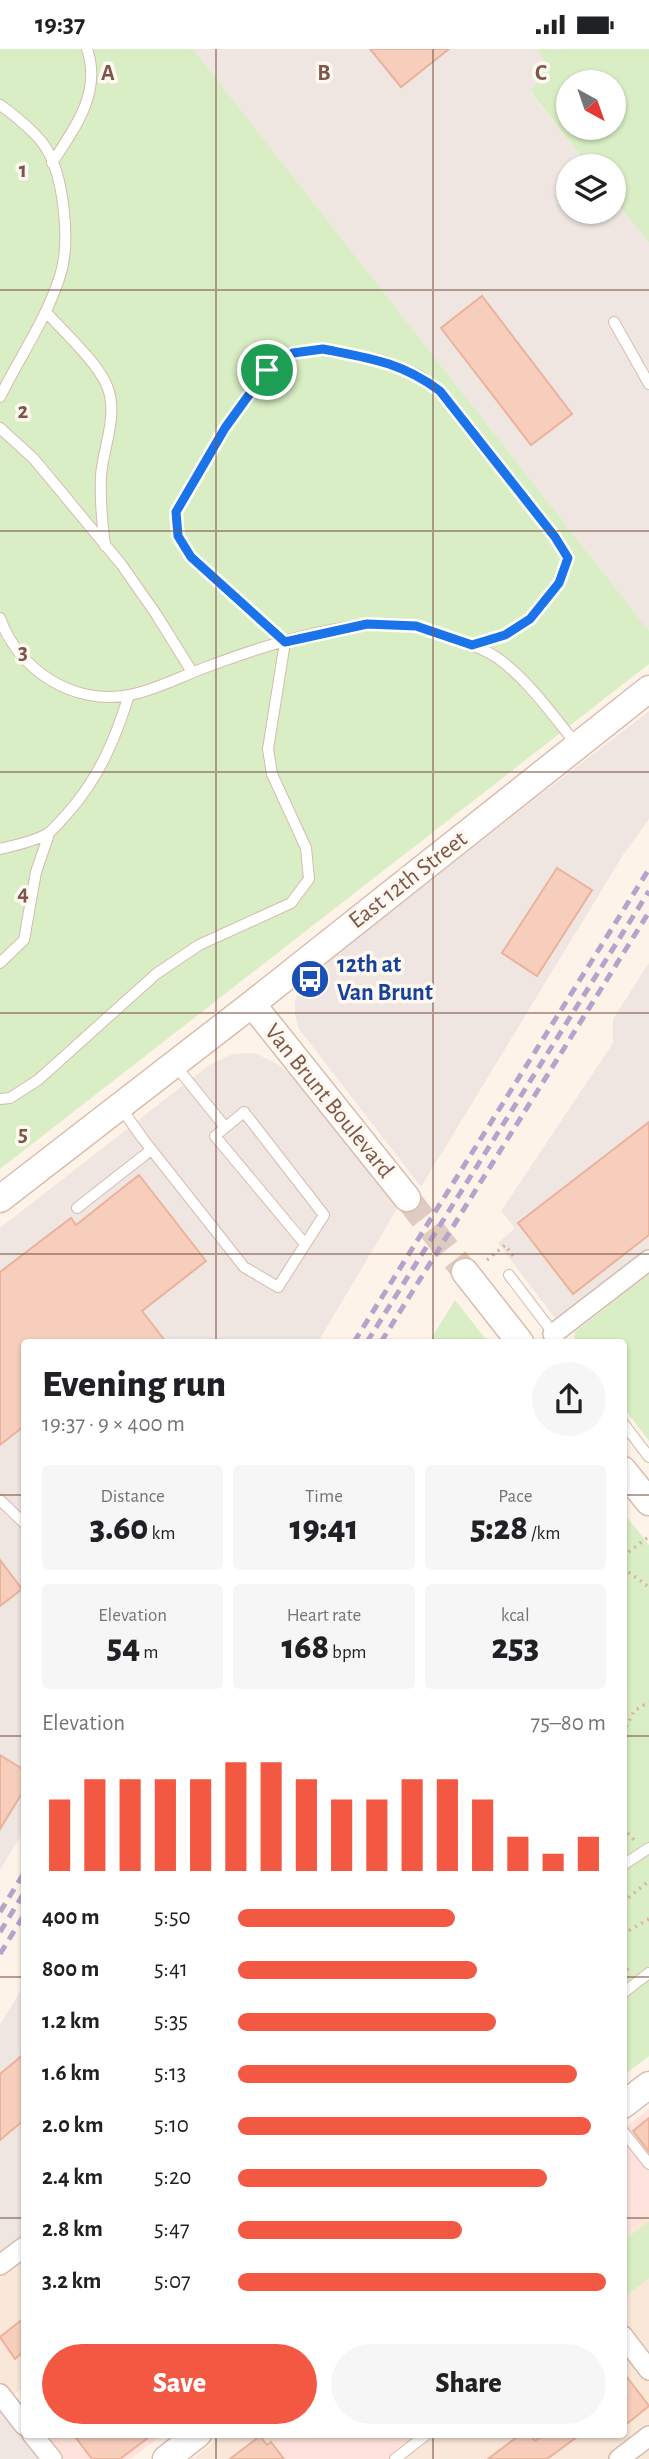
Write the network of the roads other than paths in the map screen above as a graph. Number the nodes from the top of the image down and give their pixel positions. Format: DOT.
graph roads {
  1 [pos="87,49"];
  2 [pos="0,105"];
  3 [pos="52,163"];
  4 [pos="46,312"];
  5 [pos="614,322"];
  6 [pos="649,384"];
  7 [pos="0,397"];
  8 [pos="0,428"];
  9 [pos="106,546"];
  10 [pos="1,621"];
  11 [pos="285,642"];
  12 [pos="472,645"];
  13 [pos="192,673"];
  14 [pos="649,689"];
  15 [pos="129,695"];
  16 [pos="578,745"];
  17 [pos="49,834"];
  18 [pos="0,849"];
  19 [pos="0,963"];
  20 [pos="251,1004"];
  21 [pos="174,1064"];
  22 [pos="0,1099"];
  23 [pos="120,1107"];
  24 [pos="225,1127"];
  25 [pos="151,1150"];
  26 [pos="407,1198"];
  27 [pos="0,1199"];
  28 [pos="77,1207"];
  29 [pos="305,1244"];
  30 [pos="649,1260"];
  31 [pos="476,1266"];
  32 [pos="509,1275"];
  33 [pos="557,1338"];
  34 [pos="518,1339"];
  35 [pos="627,1428"];
  36 [pos="649,1457"];
  37 [pos="627,1475"];
  38 [pos="0,1500"];
  39 [pos="649,1502"];
  40 [pos="21,1520"];
  41 [pos="649,1848"];
  42 [pos="627,1862"];
  43 [pos="649,1973"];
  44 [pos="627,1990"];
  45 [pos="649,2085"];
  46 [pos="627,2102"];
  47 [pos="627,2136"];
  48 [pos="649,2164"];
  49 [pos="21,2249"];
  50 [pos="0,2265"];
  51 [pos="627,2341"];
  52 [pos="649,2370"];
  53 [pos="0,2394"];
  54 [pos="21,2421"];
  55 [pos="649,2436"];
  56 [pos="35,2438"];
  57 [pos="193,2438"];
  58 [pos="422,2438"];
  59 [pos="52,2459"];
  60 [pos="166,2459"];
  61 [pos="395,2459"];
  62 [pos="619,2459"];
  1 -- 3 [label="lane"];
  2 -- 3 [label="lane"];
  3 -- 4 [label="lane"];
  4 -- 7 [label="lane"];
  4 -- 9 [label="lane"];
  5 -- 6 [label="lane"];
  8 -- 9 [label="lane"];
  9 -- 13 [label="lane"];
  10 -- 15 [label="lane"];
  11 -- 12 [label="lane"];
  11 -- 12 [label="lane"];
  11 -- 13 [label="lane"];
  11 -- 22 [label="lane"];
  12 -- 16 [label="lane"];
  13 -- 15 [label="lane"];
  14 -- 16 [label="street, East 12th Street"];
  15 -- 17 [label="lane"];
  16 -- 20 [label="street, East 12th Street"];
  17 -- 18 [label="lane"];
  17 -- 19 [label="lane"];
  20 -- 21 [label="street, East 12th Street"];
  20 -- 26 [label="street, Van Brunt Boulevard"];
  21 -- 23 [label="street, East 12th Street"];
  21 -- 24 [label="lane"];
  23 -- 25 [label="lane"];
  23 -- 27 [label="street, East 12th Street"];
  24 -- 29 [label="lane"];
  24 -- 29 [label="lane"];
  25 -- 28 [label="lane"];
  25 -- 29 [label="lane"];
  30 -- 33 [label="street"];
  31 -- 34 [label="street"];
  32 -- 33 [label="lane"];
  35 -- 36 [label="lane"];
  37 -- 39 [label="street"];
  38 -- 40 [label="lane"];
  41 -- 42 [label="lane"];
  43 -- 44 [label="lane"];
  45 -- 46 [label="street"];
  47 -- 48 [label="lane"];
  49 -- 50 [label="street"];
  51 -- 52 [label="street"];
  53 -- 54 [label="street"];
  55 -- 62 [label="street"];
  56 -- 59 [label="street"];
  57 -- 60 [label="street"];
  58 -- 61 [label="lane"];
}
